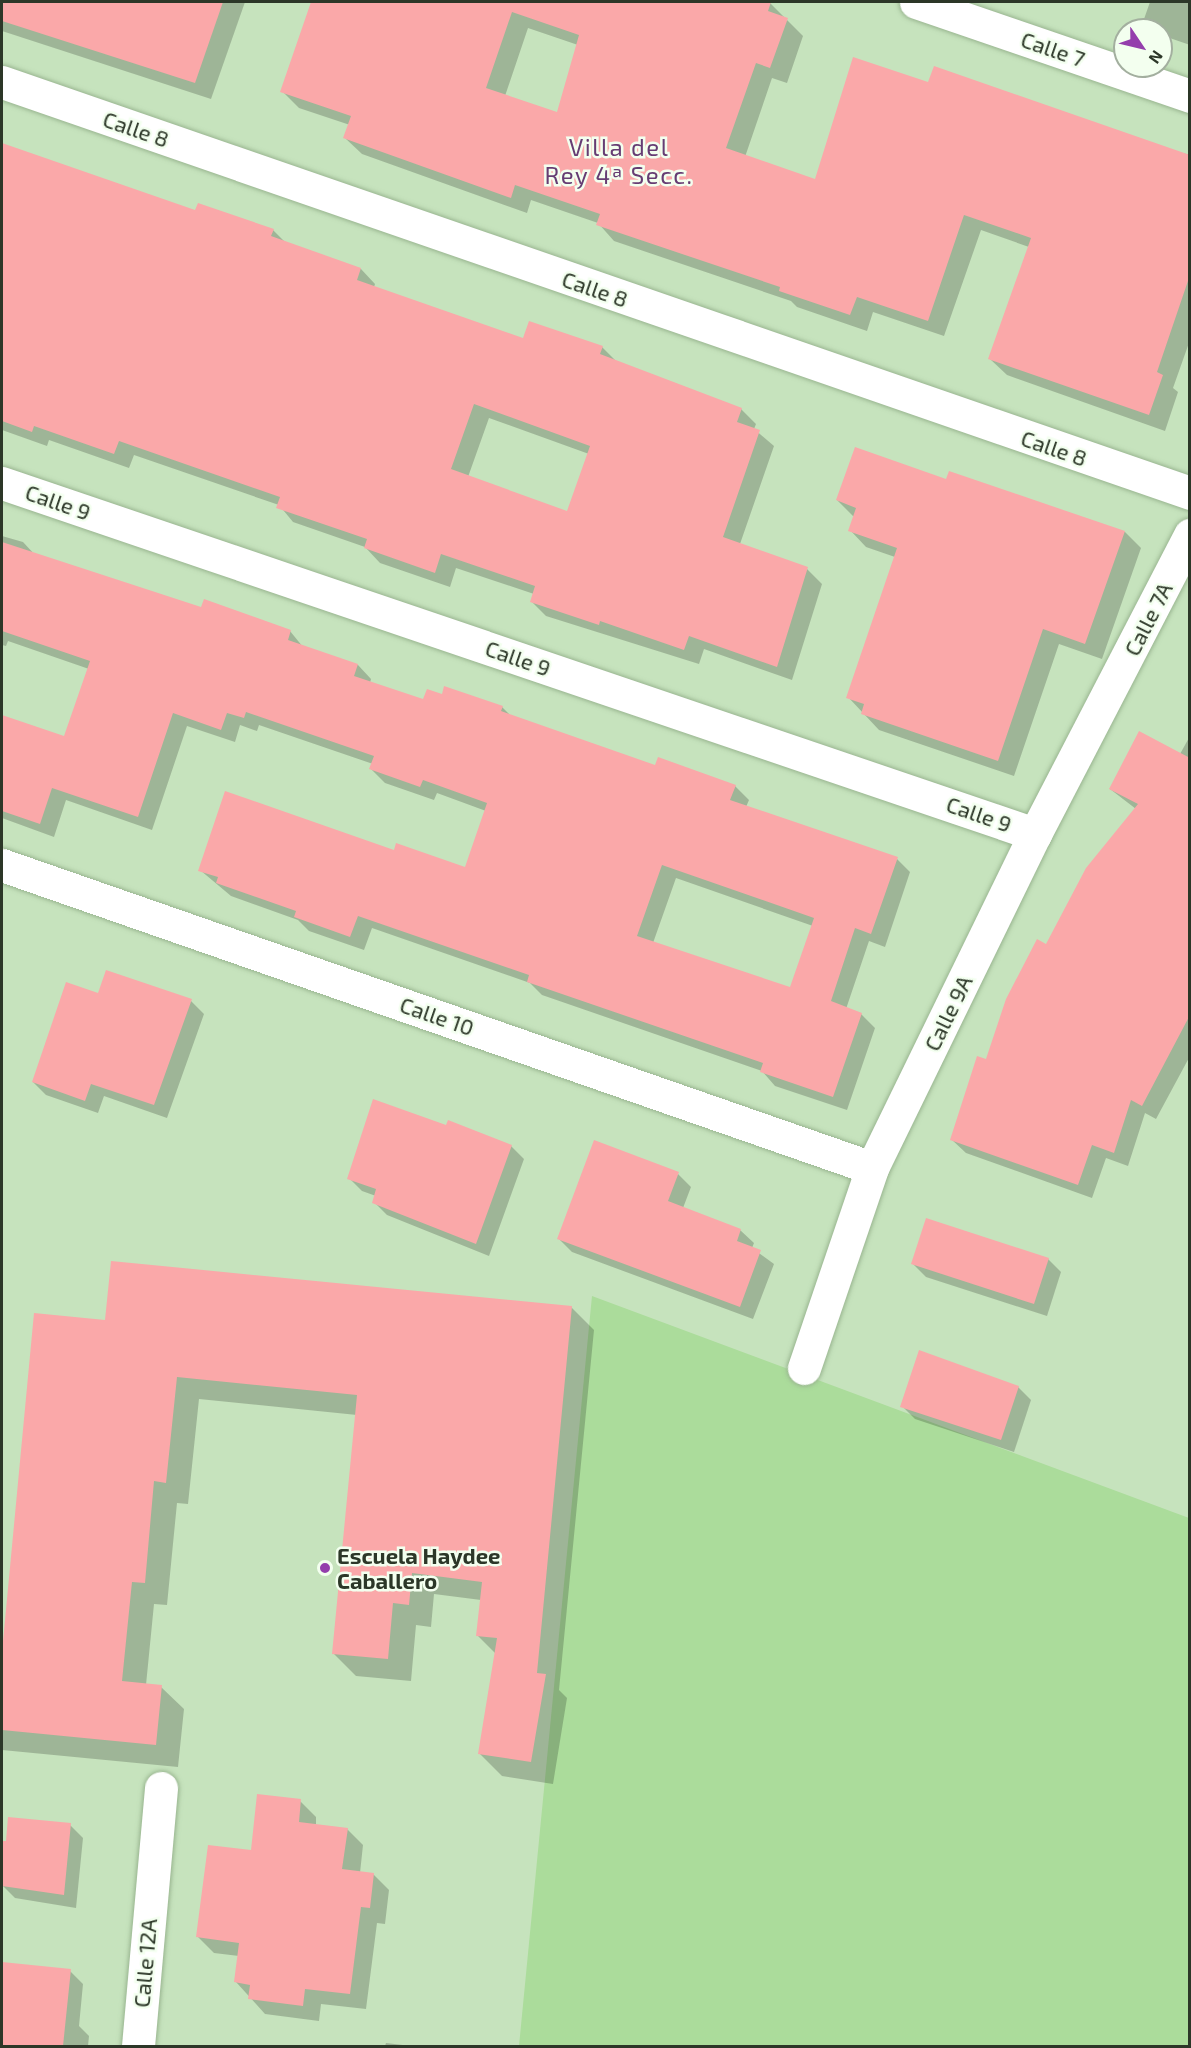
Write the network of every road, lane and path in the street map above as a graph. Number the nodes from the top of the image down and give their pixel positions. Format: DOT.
graph roads {
  1 [pos="916,2"];
  2 [pos="2,82"];
  3 [pos="1190,96"];
  4 [pos="2,483"];
  5 [pos="1190,493"];
  6 [pos="1190,535"];
  7 [pos="1122,670"];
  8 [pos="1035,834"];
  9 [pos="2,865"];
  10 [pos="872,1168"];
  11 [pos="804,1368"];
  12 [pos="161,1788"];
  13 [pos="138,2046"];
  1 -- 3 [label="street, Calle 7"];
  2 -- 5 [label="street, Calle 8"];
  4 -- 8 [label="street, Calle 9"];
  6 -- 7 [label="street, Calle 7A"];
  7 -- 8 [label="street, Calle 9A"];
  8 -- 10 [label="street, Calle 9A"];
  9 -- 10 [label="street, Calle 10"];
  10 -- 11 [label="street, Calle 9A"];
  12 -- 13 [label="street, Calle 12A"];
}
